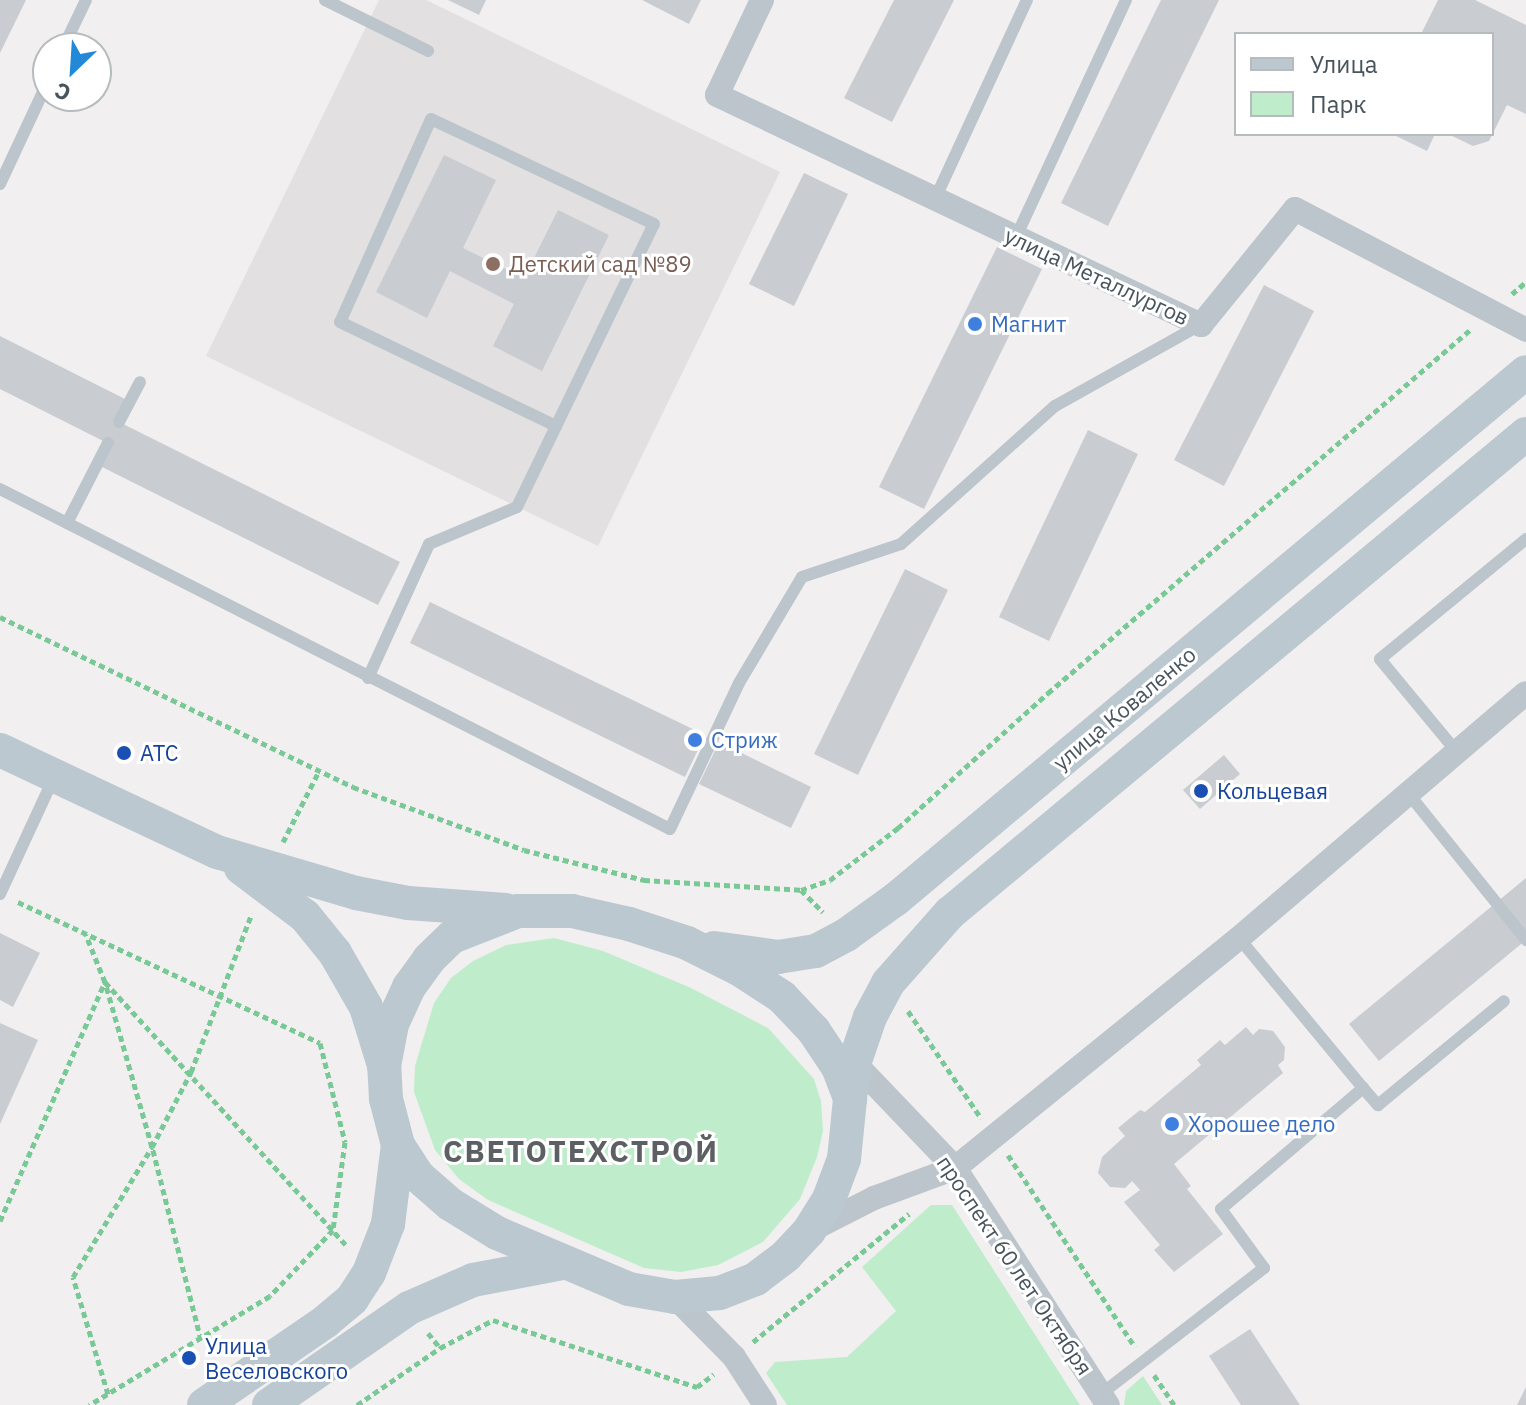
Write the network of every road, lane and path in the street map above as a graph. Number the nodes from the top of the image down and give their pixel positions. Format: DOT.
graph roads {
  1 [pos="86,0"];
  2 [pos="325,0"];
  3 [pos="762,0"];
  4 [pos="1027,0"];
  5 [pos="1126,0"];
  6 [pos="71,32"];
  7 [pos="428,51"];
  8 [pos="34,112"];
  9 [pos="0,184"];
  10 [pos="935,199"];
  11 [pos="1016,237"];
  12 [pos="1526,282"];
  13 [pos="1492,311"];
  14 [pos="1201,325"];
  15 [pos="1526,330"];
  16 [pos="1526,372"];
  17 [pos="140,382"];
  18 [pos="119,422"];
  19 [pos="556,426"];
  20 [pos="1526,434"];
  21 [pos="108,443"];
  22 [pos="0,489"];
  23 [pos="67,523"];
  24 [pos="1526,539"];
  25 [pos="0,617"];
  26 [pos="368,678"];
  27 [pos="1526,693"];
  28 [pos="0,750"];
  29 [pos="1456,751"];
  30 [pos="319,771"];
  31 [pos="54,777"];
  32 [pos="1408,793"];
  33 [pos="267,876"];
  34 [pos="801,890"];
  35 [pos="0,894"];
  36 [pos="518,911"];
  37 [pos="86,935"];
  38 [pos="846,935"];
  39 [pos="1239,938"];
  40 [pos="1526,940"];
  41 [pos="687,943"];
  42 [pos="105,982"];
  43 [pos="888,983"];
  44 [pos="218,995"];
  45 [pos="1504,1001"];
  46 [pos="814,1031"];
  47 [pos="855,1061"];
  48 [pos="384,1066"];
  49 [pos="191,1072"];
  50 [pos="1363,1088"];
  51 [pos="850,1099"];
  52 [pos="993,1135"];
  53 [pos="398,1145"];
  54 [pos="152,1147"];
  55 [pos="955,1168"];
  56 [pos="0,1221"];
  57 [pos="333,1230"];
  58 [pos="809,1231"];
  59 [pos="562,1263"];
  60 [pos="675,1297"];
  61 [pos="201,1340"];
  62 [pos="1144,1360"];
  63 [pos="108,1394"];
  64 [pos="1104,1399"];
  65 [pos="89,1405"];
  66 [pos="204,1405"];
  67 [pos="269,1405"];
  68 [pos="765,1405"];
  69 [pos="1174,1405"];
  1 -- 6 [label="lane"];
  2 -- 7 [label="lane"];
  3 -- 10 [label="street, улица Металлургов"];
  4 -- 10 [label="lane"];
  5 -- 11 [label="lane"];
  8 -- 9 [label="lane"];
  10 -- 11 [label="street, улица Металлургов"];
  11 -- 14 [label="street, улица Металлургов"];
  12 -- 13 [label="path"];
  13 -- 14 [label="street, улица Металлургов"];
  13 -- 15 [label="street, улица Металлургов"];
  13 -- 34 [label="path"];
  14 -- 26 [label="lane"];
  16 -- 38 [label="main road, улица Коваленко"];
  17 -- 18 [label="lane"];
  19 -- 19 [label="lane"];
  19 -- 26 [label="lane"];
  20 -- 43 [label="main road"];
  21 -- 23 [label="lane"];
  22 -- 23 [label="lane"];
  23 -- 26 [label="lane"];
  24 -- 29 [label="lane"];
  25 -- 30 [label="path"];
  27 -- 29 [label="street"];
  28 -- 31 [label="main road"];
  29 -- 32 [label="street"];
  30 -- 33 [label="path"];
  30 -- 34 [label="path"];
  31 -- 33 [label="main road"];
  31 -- 35 [label="lane"];
  32 -- 39 [label="street"];
  32 -- 40 [label="lane"];
  33 -- 36 [label="main road"];
  33 -- 44 [label="path"];
  33 -- 48 [label="main road"];
  34 -- 38 [label="path"];
  35 -- 37 [label="path"];
  36 -- 41 [label="main road"];
  36 -- 48 [label="main road"];
  37 -- 42 [label="path"];
  37 -- 44 [label="path"];
  38 -- 41 [label="main road, улица Коваленко"];
  39 -- 50 [label="lane"];
  39 -- 52 [label="street"];
  41 -- 46 [label="main road"];
  42 -- 49 [label="path"];
  42 -- 54 [label="path"];
  42 -- 56 [label="path"];
  43 -- 47 [label="main road"];
  43 -- 52 [label="path"];
  44 -- 49 [label="path"];
  44 -- 57 [label="path"];
  45 -- 50 [label="lane"];
  46 -- 47 [label="street, проспект 60 лет Октября"];
  46 -- 51 [label="main road"];
  47 -- 51 [label="main road"];
  47 -- 55 [label="street, проспект 60 лет Октября"];
  48 -- 53 [label="main road"];
  49 -- 54 [label="path"];
  49 -- 57 [label="path"];
  50 -- 62 [label="lane"];
  51 -- 58 [label="main road"];
  52 -- 55 [label="street"];
  52 -- 62 [label="path"];
  53 -- 59 [label="main road"];
  53 -- 66 [label="main road"];
  54 -- 61 [label="path"];
  54 -- 63 [label="path"];
  55 -- 58 [label="street"];
  55 -- 64 [label="street, проспект 60 лет Октября"];
  57 -- 61 [label="path"];
  58 -- 60 [label="main road"];
  59 -- 60 [label="main road"];
  59 -- 67 [label="main road"];
  60 -- 68 [label="street"];
  61 -- 63 [label="path"];
  62 -- 64 [label="lane"];
  62 -- 69 [label="path"];
  63 -- 65 [label="path"];
}
